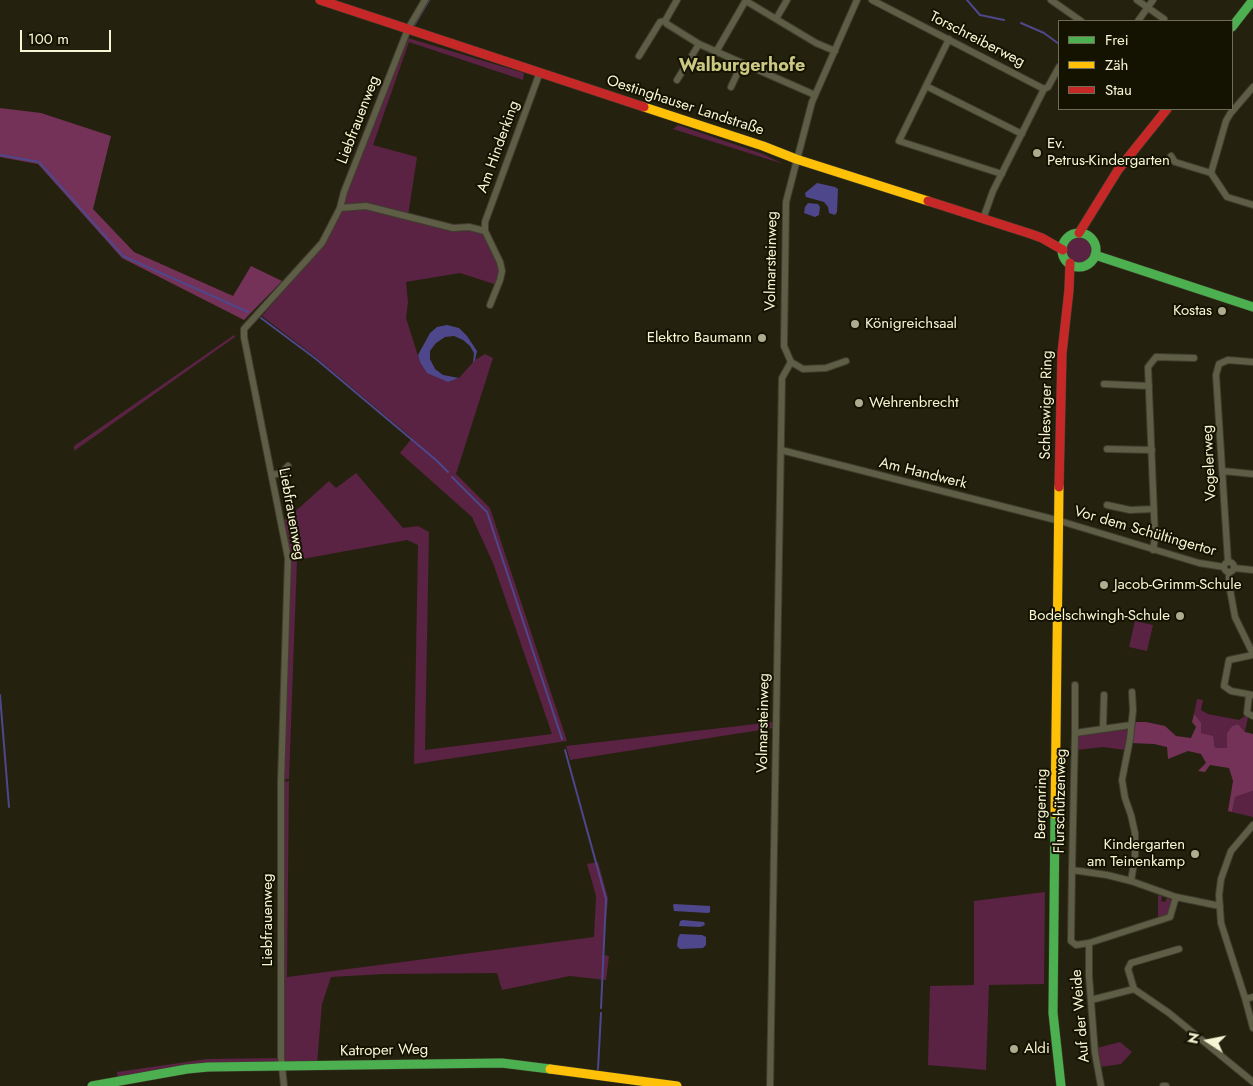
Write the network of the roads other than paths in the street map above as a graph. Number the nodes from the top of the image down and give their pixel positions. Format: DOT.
graph roads {
  1 [pos="320,0"];
  2 [pos="425,0"];
  3 [pos="676,0"];
  4 [pos="746,0"];
  5 [pos="788,0"];
  6 [pos="857,0"];
  7 [pos="872,0"];
  8 [pos="1051,0"];
  9 [pos="1137,0"];
  10 [pos="1153,0"];
  11 [pos="1253,0"];
  12 [pos="1148,8"];
  13 [pos="776,19"];
  14 [pos="1164,19"];
  15 [pos="1080,20"];
  16 [pos="1139,20"];
  17 [pos="665,21"];
  18 [pos="1233,26"];
  19 [pos="408,29"];
  20 [pos="949,39"];
  21 [pos="699,44"];
  22 [pos="834,51"];
  23 [pos="716,52"];
  24 [pos="639,56"];
  25 [pos="742,63"];
  26 [pos="1058,69"];
  27 [pos="540,72"];
  28 [pos="677,80"];
  29 [pos="926,86"];
  30 [pos="731,87"];
  31 [pos="1253,87"];
  32 [pos="1044,88"];
  33 [pos="815,95"];
  34 [pos="1166,110"];
  35 [pos="1022,134"];
  36 [pos="1171,156"];
  37 [pos="796,159"];
  38 [pos="1211,173"];
  39 [pos="1002,174"];
  40 [pos="1253,204"];
  41 [pos="340,208"];
  42 [pos="1094,209"];
  43 [pos="984,219"];
  44 [pos="485,231"];
  45 [pos="1079,233"];
  46 [pos="1089,236"];
  47 [pos="1042,238"];
  48 [pos="1066,240"];
  49 [pos="1062,250"];
  50 [pos="1095,255"];
  51 [pos="1070,263"];
  52 [pos="1081,266"];
  53 [pos="1070,290"];
  54 [pos="490,305"];
  55 [pos="1253,307"];
  56 [pos="1194,358"];
  57 [pos="846,361"];
  58 [pos="791,362"];
  59 [pos="1253,362"];
  60 [pos="1104,384"];
  61 [pos="1149,386"];
  62 [pos="1107,449"];
  63 [pos="781,450"];
  64 [pos="1152,450"];
  65 [pos="288,466"];
  66 [pos="1223,471"];
  67 [pos="1253,474"];
  68 [pos="272,475"];
  69 [pos="1107,506"];
  70 [pos="1154,509"];
  71 [pos="1060,521"];
  72 [pos="1153,550"];
  73 [pos="1229,567"];
  74 [pos="1253,570"];
  75 [pos="1253,654"];
  76 [pos="1075,685"];
  77 [pos="1132,692"];
  78 [pos="1104,695"];
  79 [pos="1251,695"];
  80 [pos="1253,716"];
  81 [pos="1131,725"];
  82 [pos="1103,728"];
  83 [pos="1075,732"];
  84 [pos="1253,825"];
  85 [pos="1072,870"];
  86 [pos="1131,882"];
  87 [pos="1176,898"];
  88 [pos="1220,906"];
  89 [pos="1089,943"];
  90 [pos="1179,949"];
  91 [pos="1134,988"];
  92 [pos="1253,996"];
  93 [pos="1246,999"];
  94 [pos="1091,1000"];
  95 [pos="1253,1028"];
  96 [pos="282,1066"];
  97 [pos="1253,1082"];
  98 [pos="92,1086"];
  99 [pos="284,1086"];
  100 [pos="677,1086"];
  101 [pos="770,1086"];
  102 [pos="1061,1086"];
  103 [pos="1101,1086"];
  1 -- 19 [label="street, Oestinghauser Landstraße"];
  2 -- 19 [label="street, Liebfrauenweg"];
  3 -- 17 [label="street"];
  4 -- 13 [label="street"];
  4 -- 23 [label="street"];
  5 -- 13 [label="street"];
  6 -- 22 [label="street, Volmarsteinweg"];
  7 -- 20 [label="street, Torschreiberweg"];
  8 -- 15 [label="street"];
  9 -- 12 [label="street"];
  10 -- 12 [label="street"];
  11 -- 18 [label="street"];
  12 -- 14 [label="street"];
  12 -- 16 [label="street"];
  13 -- 22 [label="street"];
  17 -- 21 [label="street"];
  17 -- 24 [label="street"];
  19 -- 27 [label="street, Oestinghauser Landstraße"];
  19 -- 41 [label="street, Liebfrauenweg"];
  20 -- 29 [label="street"];
  20 -- 32 [label="street, Torschreiberweg"];
  21 -- 23 [label="street"];
  21 -- 28 [label="street"];
  22 -- 33 [label="street, Volmarsteinweg"];
  23 -- 25 [label="street"];
  25 -- 30 [label="street"];
  25 -- 33 [label="street"];
  26 -- 32 [label="street"];
  27 -- 37 [label="street, Oestinghauser Landstraße"];
  27 -- 44 [label="street, Am Hinderking"];
  29 -- 35 [label="street"];
  29 -- 39 [label="street"];
  31 -- 38 [label="street"];
  32 -- 35 [label="street"];
  33 -- 37 [label="street, Volmarsteinweg"];
  34 -- 42 [label="street"];
  35 -- 39 [label="street"];
  36 -- 38 [label="street"];
  37 -- 43 [label="street, Oestinghauser Landstraße"];
  37 -- 58 [label="street, Volmarsteinweg"];
  38 -- 40 [label="street"];
  39 -- 43 [label="street"];
  41 -- 44 [label="street"];
  41 -- 68 [label="street, Liebfrauenweg"];
  42 -- 45 [label="street"];
  42 -- 46 [label="street"];
  43 -- 47 [label="street, Oestinghauser Landstraße"];
  44 -- 54 [label="street"];
  45 -- 46 [label="street"];
  45 -- 48 [label="street"];
  46 -- 50 [label="street"];
  47 -- 48 [label="street, Oestinghauser Landstraße"];
  47 -- 49 [label="street, Oestinghauser Landstraße"];
  48 -- 49 [label="street"];
  49 -- 51 [label="street"];
  50 -- 52 [label="street"];
  50 -- 55 [label="street"];
  51 -- 52 [label="street"];
  51 -- 53 [label="street, Schleswiger Ring"];
  52 -- 53 [label="street, Schleswiger Ring"];
  53 -- 71 [label="street, Schleswiger Ring"];
  56 -- 61 [label="street"];
  57 -- 58 [label="street"];
  58 -- 63 [label="street, Volmarsteinweg"];
  59 -- 66 [label="street, Vogelerweg"];
  60 -- 61 [label="street"];
  61 -- 64 [label="street"];
  62 -- 64 [label="street"];
  63 -- 71 [label="street, Am Handwerk"];
  63 -- 101 [label="street, Volmarsteinweg"];
  64 -- 70 [label="street"];
  65 -- 68 [label="street"];
  66 -- 67 [label="street"];
  66 -- 73 [label="street, Vogelerweg"];
  68 -- 96 [label="street, Liebfrauenweg"];
  69 -- 70 [label="street"];
  70 -- 72 [label="street"];
  71 -- 72 [label="street, Vor dem Schültingertor"];
  71 -- 102 [label="street, Bergenring"];
  72 -- 73 [label="street, Vor dem Schültingertor"];
  73 -- 74 [label="street, Vor dem Schültingertor"];
  73 -- 75 [label="street, Vogelerweg"];
  75 -- 79 [label="street"];
  76 -- 83 [label="street, Flurschützenweg"];
  77 -- 81 [label="street"];
  78 -- 82 [label="street"];
  79 -- 80 [label="street"];
  81 -- 82 [label="street, Flurschützenweg"];
  81 -- 86 [label="street"];
  82 -- 83 [label="street, Flurschützenweg"];
  83 -- 85 [label="street, Flurschützenweg"];
  84 -- 88 [label="street"];
  85 -- 86 [label="street"];
  85 -- 89 [label="street, Flurschützenweg"];
  86 -- 87 [label="street"];
  87 -- 88 [label="street"];
  87 -- 89 [label="street"];
  88 -- 93 [label="street"];
  89 -- 94 [label="street, Auf der Weide"];
  90 -- 91 [label="street"];
  91 -- 94 [label="street"];
  91 -- 97 [label="street"];
  92 -- 93 [label="street"];
  93 -- 95 [label="street"];
  94 -- 103 [label="street, Auf der Weide"];
  96 -- 98 [label="street, Katroper Weg"];
  96 -- 99 [label="street, Liebfrauenweg"];
  96 -- 100 [label="street, Katroper Weg"];
}
